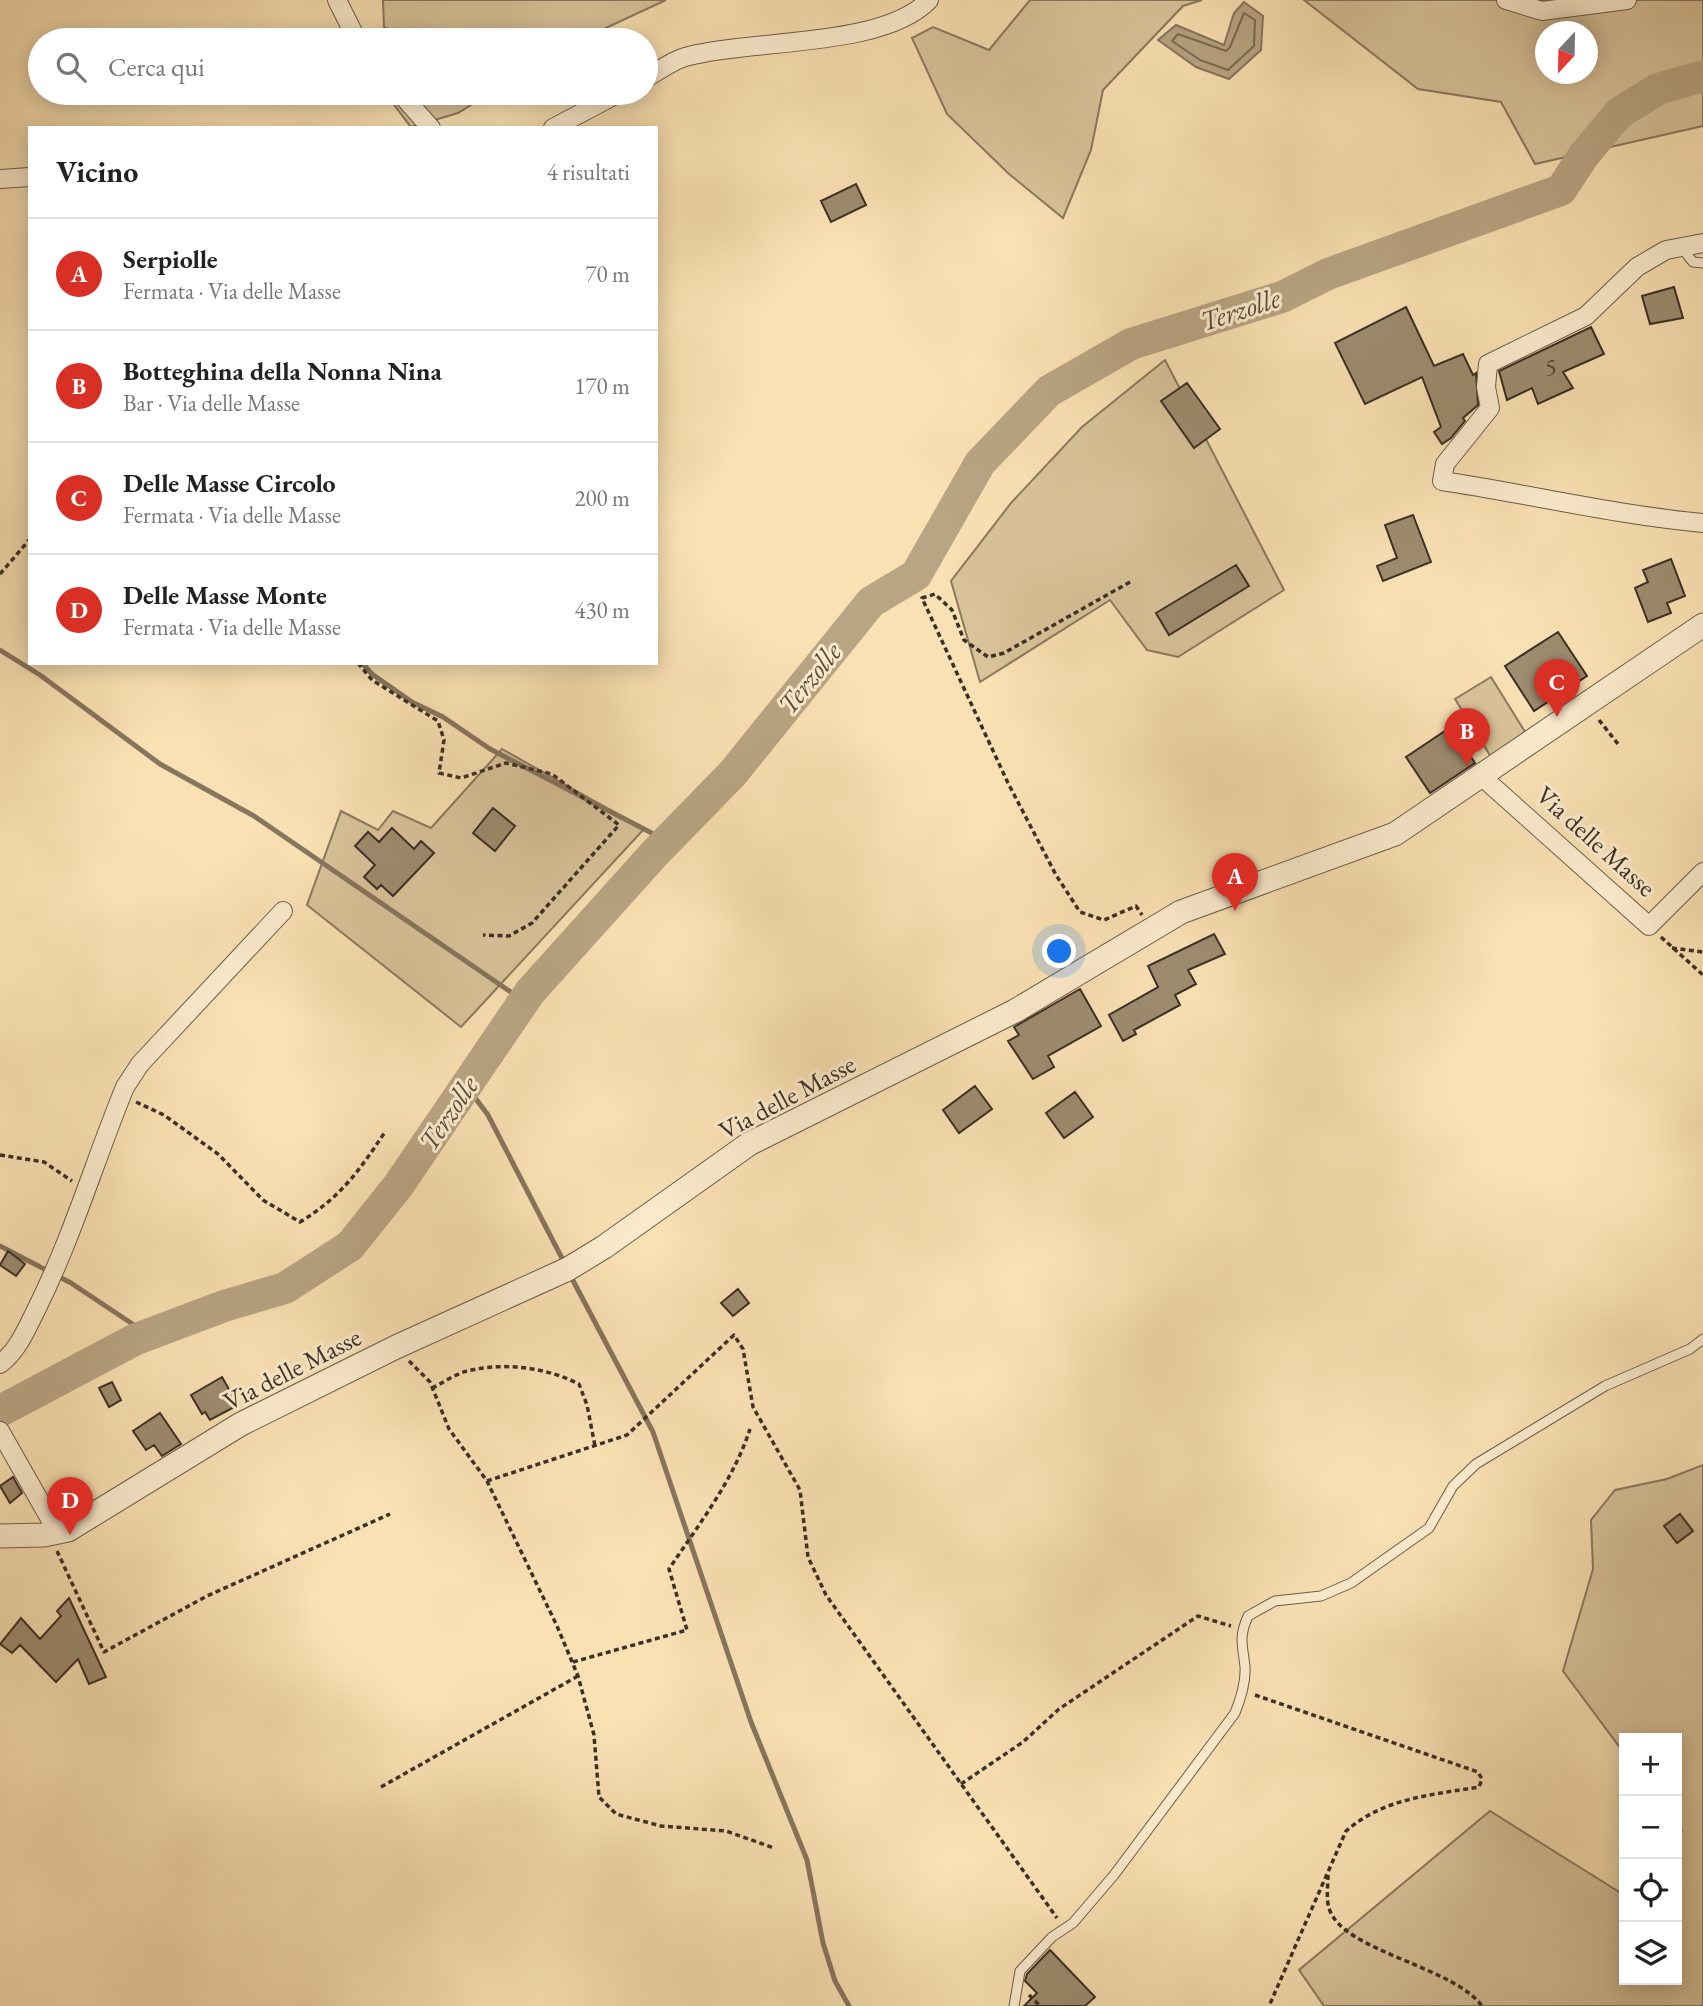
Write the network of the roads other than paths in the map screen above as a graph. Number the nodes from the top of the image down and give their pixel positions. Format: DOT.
graph roads {
  1 [pos="337,0"];
  2 [pos="929,0"];
  3 [pos="1506,0"];
  4 [pos="1626,0"];
  5 [pos="351,28"];
  6 [pos="658,71"];
  7 [pos="411,105"];
  8 [pos="596,105"];
  9 [pos="429,126"];
  10 [pos="557,126"];
  11 [pos="28,177"];
  12 [pos="0,179"];
  13 [pos="1703,243"];
  14 [pos="1681,247"];
  15 [pos="1703,263"];
  16 [pos="1703,523"];
  17 [pos="1703,625"];
  18 [pos="1480,775"];
  19 [pos="1703,873"];
  20 [pos="284,911"];
  21 [pos="1703,1339"];
  22 [pos="0,1364"];
  23 [pos="1,1433"];
  24 [pos="58,1533"];
  25 [pos="0,1536"];
  26 [pos="1014,2006"];
  1 -- 5 [label="street"];
  2 -- 6 [label="street"];
  3 -- 4 [label="street"];
  7 -- 9 [label="street"];
  8 -- 10 [label="street"];
  11 -- 12 [label="street"];
  13 -- 14 [label="street"];
  14 -- 15 [label="lane"];
  14 -- 16 [label="street"];
  17 -- 18 [label="street, Via delle Masse"];
  18 -- 19 [label="street, Via delle Masse"];
  18 -- 24 [label="street, Via delle Masse"];
  20 -- 22 [label="street"];
  21 -- 26 [label="lane"];
  23 -- 24 [label="street"];
  24 -- 25 [label="street, Via delle Masse"];
}
